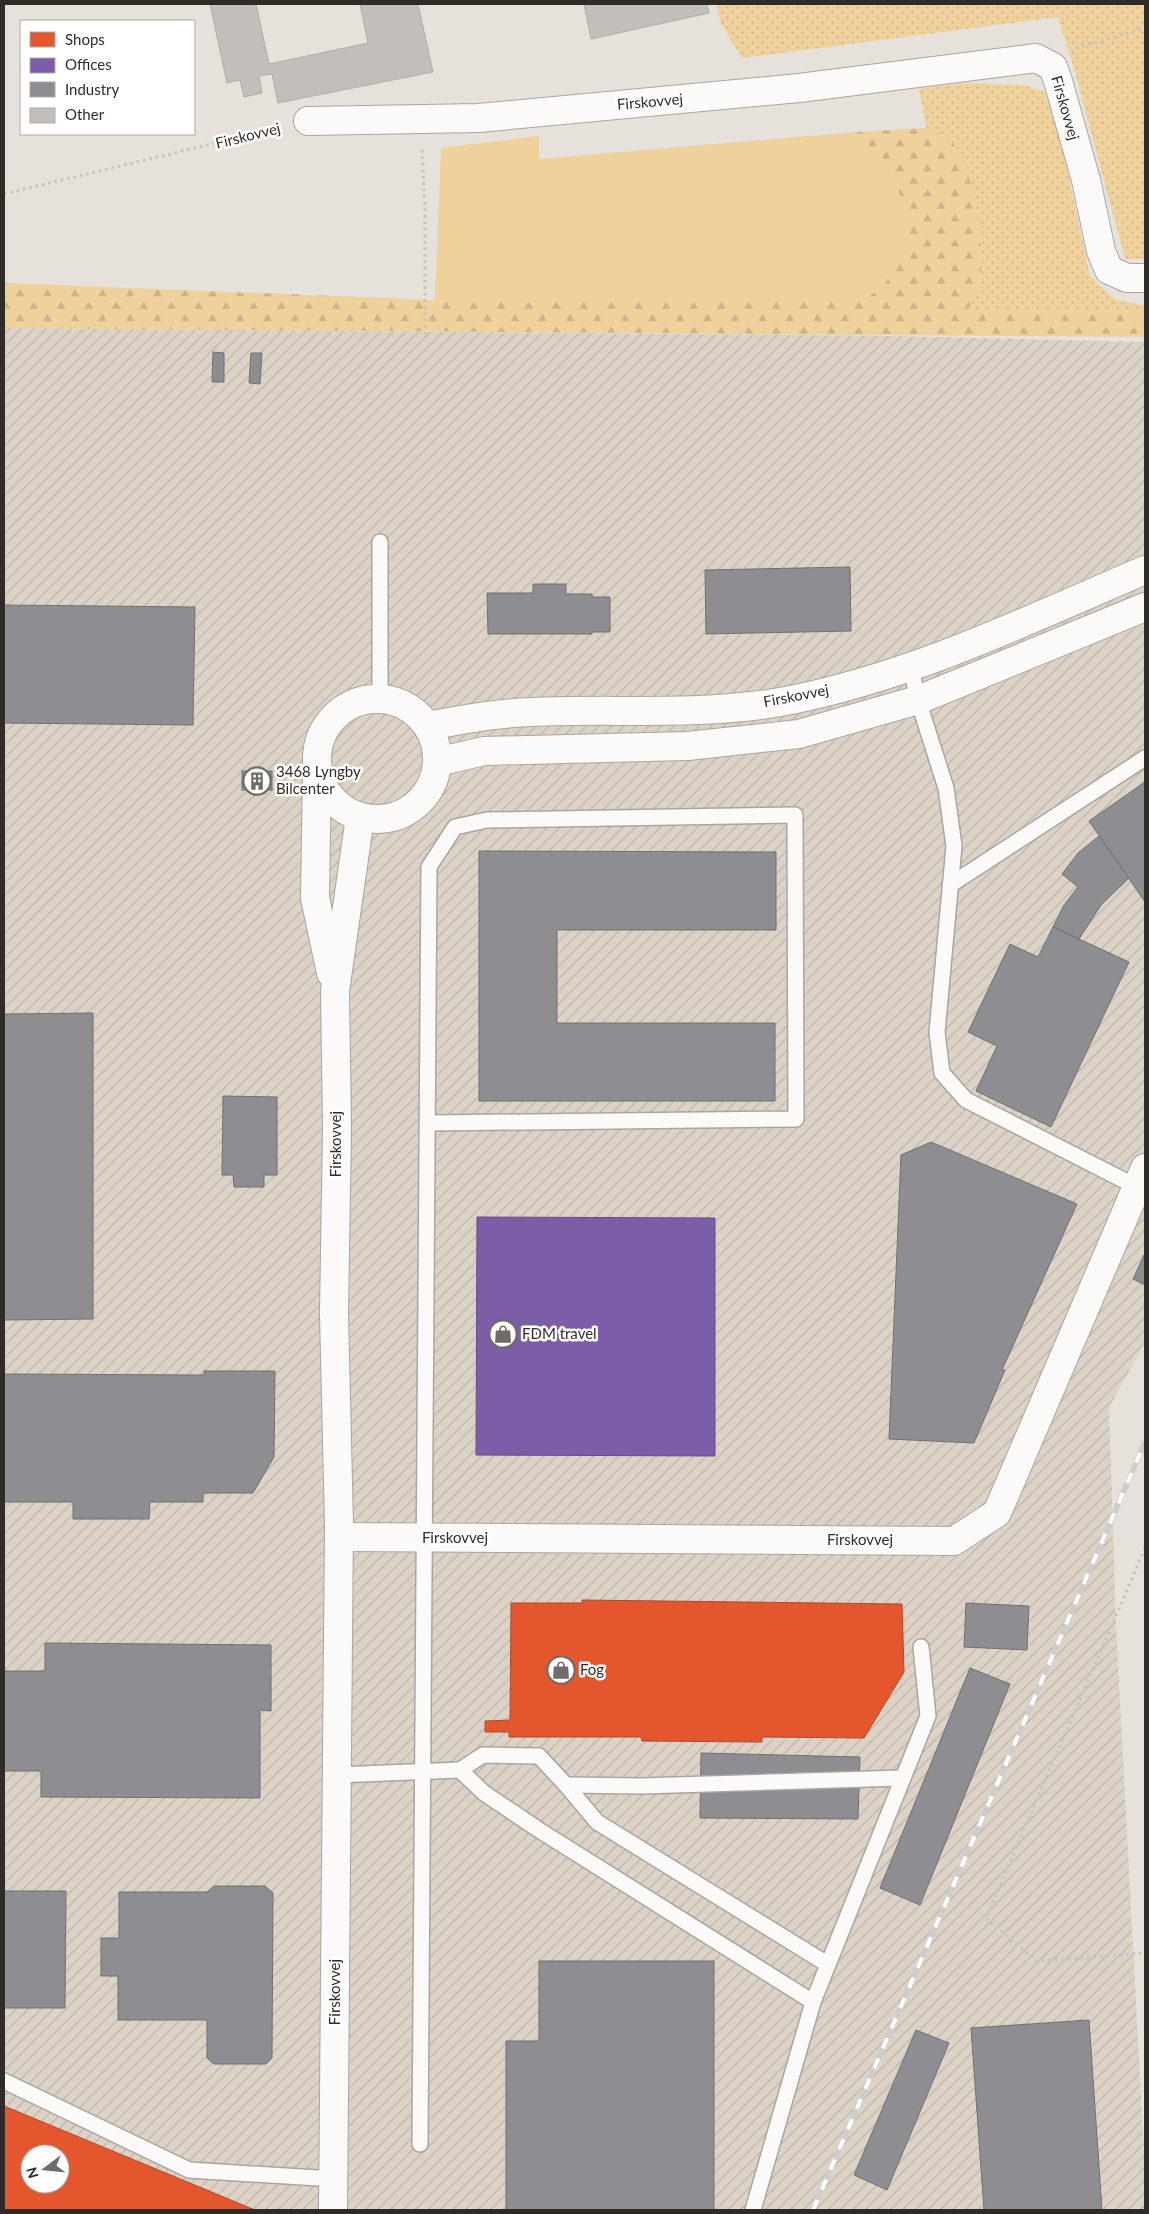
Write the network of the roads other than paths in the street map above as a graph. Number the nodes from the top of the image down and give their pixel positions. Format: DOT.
graph roads {
  1 [pos="308,121"];
  2 [pos="1145,278"];
  3 [pos="380,542"];
  4 [pos="1145,570"];
  5 [pos="1145,608"];
  6 [pos="911,668"];
  7 [pos="380,699"];
  8 [pos="918,700"];
  9 [pos="427,726"];
  10 [pos="1145,758"];
  11 [pos="437,762"];
  12 [pos="317,764"];
  13 [pos="360,816"];
  14 [pos="950,885"];
  15 [pos="335,991"];
  16 [pos="428,1123"];
  17 [pos="1141,1177"];
  18 [pos="339,1537"];
  19 [pos="424,1538"];
  20 [pos="921,1647"];
  21 [pos="460,1770"];
  22 [pos="422,1772"];
  23 [pos="337,1775"];
  24 [pos="902,1778"];
  25 [pos="566,1785"];
  26 [pos="827,1964"];
  27 [pos="813,2002"];
  28 [pos="4,2081"];
  29 [pos="420,2144"];
  30 [pos="334,2179"];
  31 [pos="333,2210"];
  32 [pos="753,2210"];
  1 -- 2 [label="street, Firskovvej"];
  3 -- 7 [label="lane"];
  4 -- 6 [label="street, Firskovvej"];
  5 -- 8 [label="street"];
  6 -- 8 [label="lane"];
  6 -- 9 [label="street, Firskovvej"];
  7 -- 9 [label="street"];
  7 -- 12 [label="street"];
  8 -- 11 [label="street"];
  8 -- 14 [label="lane"];
  9 -- 11 [label="street"];
  10 -- 14 [label="lane"];
  11 -- 13 [label="street"];
  12 -- 13 [label="street"];
  12 -- 15 [label="street, Firskovvej"];
  13 -- 15 [label="street, Firskovvej"];
  14 -- 17 [label="lane"];
  15 -- 18 [label="street, Firskovvej"];
  16 -- 16 [label="lane"];
  16 -- 19 [label="lane"];
  17 -- 19 [label="street, Firskovvej"];
  18 -- 19 [label="street, Firskovvej"];
  18 -- 23 [label="street, Firskovvej"];
  19 -- 22 [label="lane"];
  20 -- 24 [label="lane"];
  21 -- 22 [label="lane"];
  21 -- 25 [label="lane"];
  21 -- 27 [label="lane"];
  22 -- 23 [label="lane"];
  22 -- 29 [label="lane"];
  23 -- 30 [label="street, Firskovvej"];
  24 -- 25 [label="lane"];
  24 -- 26 [label="lane"];
  25 -- 26 [label="lane"];
  26 -- 27 [label="lane"];
  27 -- 32 [label="lane"];
  28 -- 30 [label="lane"];
  30 -- 31 [label="street, Firskovvej"];
}
